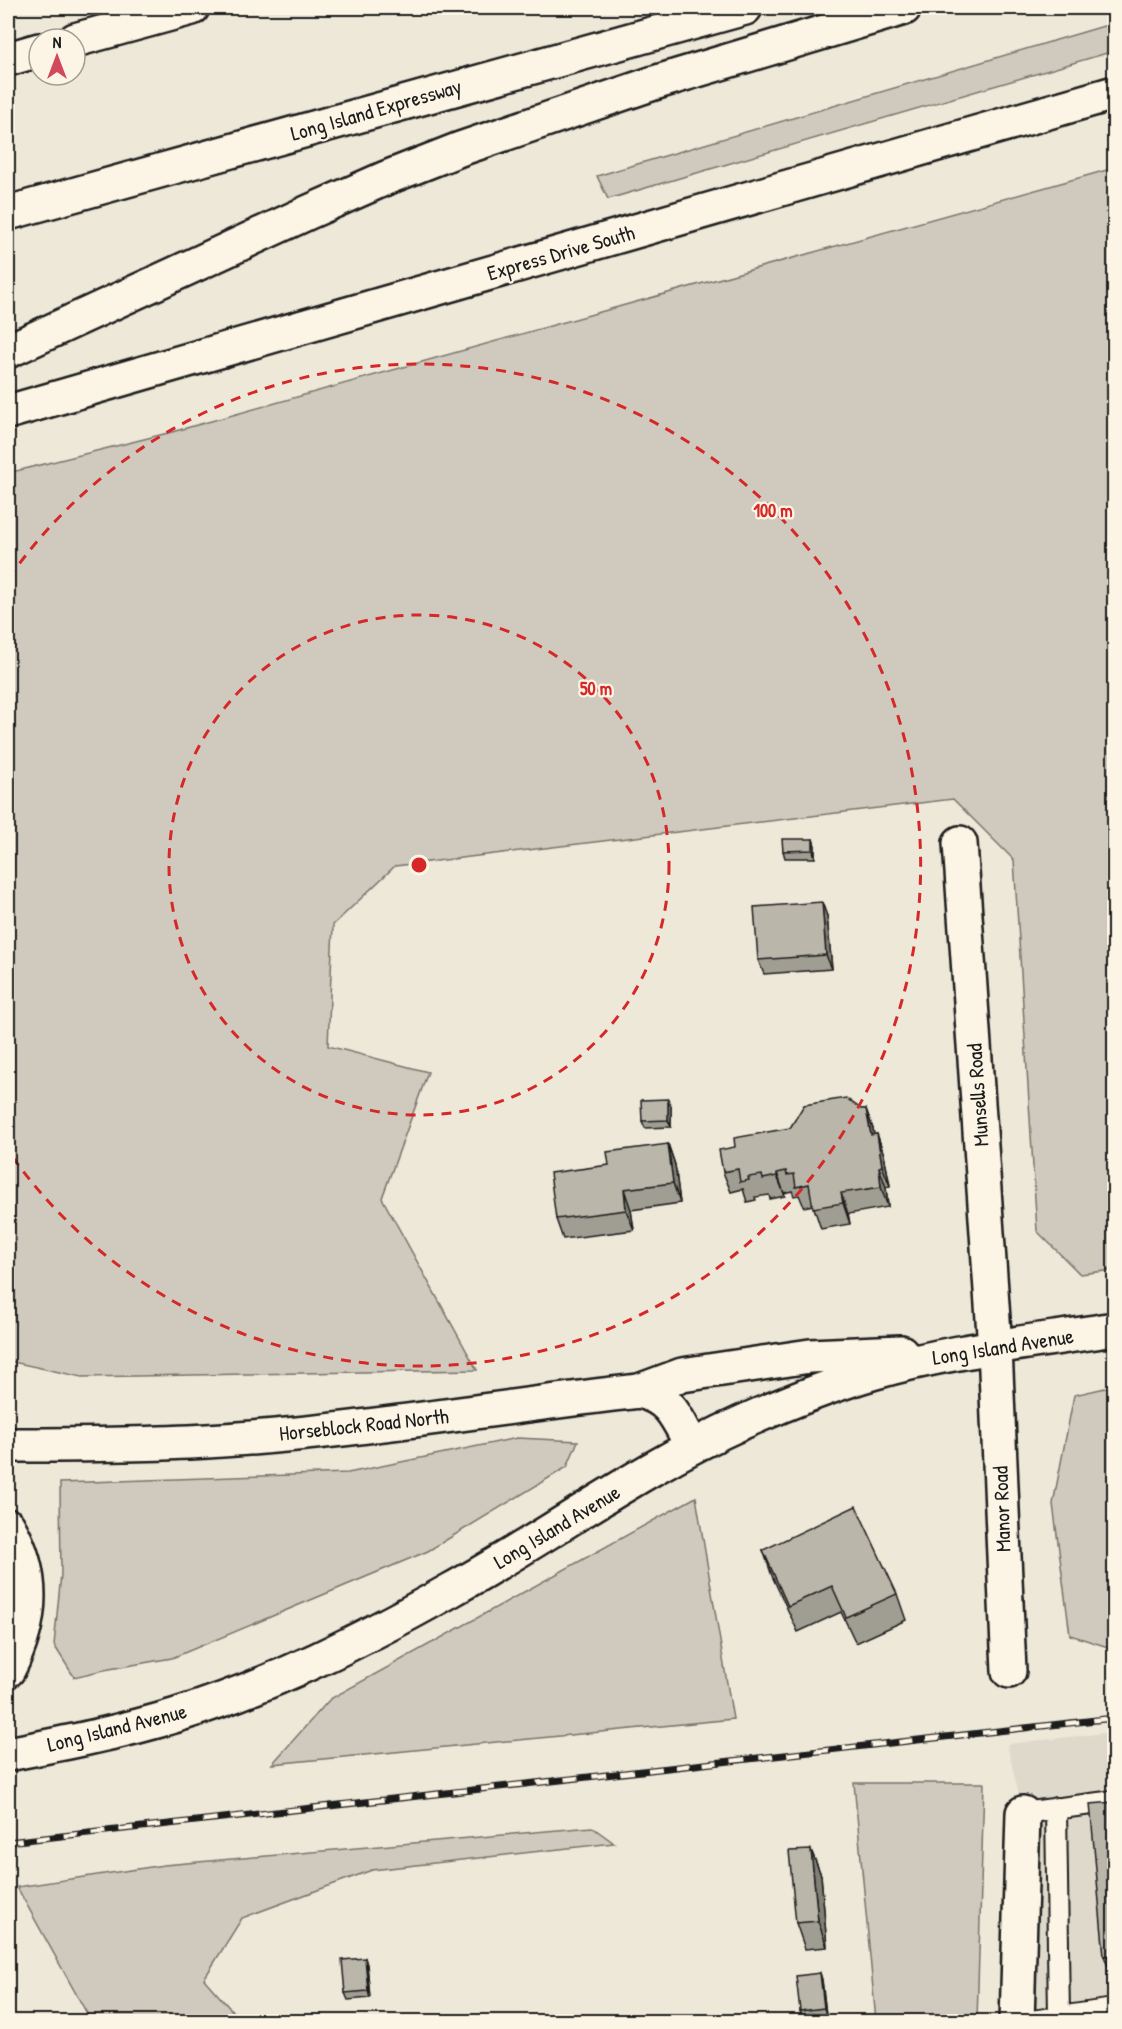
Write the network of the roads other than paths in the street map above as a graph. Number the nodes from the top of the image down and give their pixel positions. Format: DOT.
graph roads {
  1 [pos="192,8"];
  2 [pos="745,8"];
  3 [pos="904,8"];
  4 [pos="87,37"];
  5 [pos="27,51"];
  6 [pos="8,53"];
  7 [pos="27,53"];
  8 [pos="8,59"];
  9 [pos="1114,93"];
  10 [pos="8,213"];
  11 [pos="8,351"];
  12 [pos="8,412"];
  13 [pos="960,843"];
  14 [pos="1114,1329"];
  15 [pos="996,1348"];
  16 [pos="639,1391"];
  17 [pos="8,1445"];
  18 [pos="692,1446"];
  19 [pos="8,1526"];
  20 [pos="8,1670"];
  21 [pos="1009,1671"];
  22 [pos="8,1754"];
  23 [pos="1114,1801"];
  24 [pos="1056,1808"];
  25 [pos="1023,1813"];
  26 [pos="1114,2009"];
  27 [pos="1059,2016"];
  28 [pos="1017,2022"];
  29 [pos="1025,2022"];
  1 -- 4 [label="main road"];
  2 -- 10 [label="main road, Long Island Expressway"];
  3 -- 11 [label="main road"];
  5 -- 6 [label="main road"];
  7 -- 8 [label="main road"];
  9 -- 12 [label="main road, Express Drive South"];
  13 -- 15 [label="main road, Munsells Road"];
  14 -- 15 [label="main road, Long Island Avenue"];
  15 -- 16 [label="main road, Horseblock Road North"];
  15 -- 18 [label="main road, Long Island Avenue"];
  15 -- 21 [label="main road, Manor Road"];
  16 -- 17 [label="main road, Horseblock Road North"];
  16 -- 18 [label="main road"];
  18 -- 22 [label="main road, Long Island Avenue"];
  19 -- 20 [label="main road"];
  23 -- 24 [label="lane"];
  24 -- 25 [label="lane"];
  24 -- 27 [label="lane"];
  25 -- 28 [label="main road"];
  26 -- 27 [label="lane"];
  27 -- 29 [label="lane"];
}
